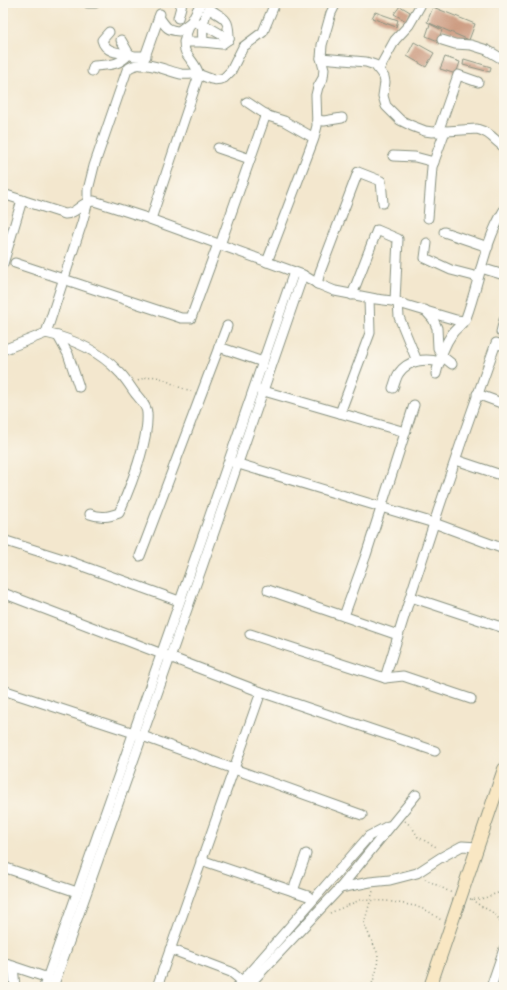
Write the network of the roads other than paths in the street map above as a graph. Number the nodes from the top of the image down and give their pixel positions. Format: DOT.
graph roads {
  1 [pos="88,3"];
  2 [pos="95,3"];
  3 [pos="182,3"];
  4 [pos="275,3"];
  5 [pos="336,3"];
  6 [pos="206,5"];
  7 [pos="420,6"];
  8 [pos="178,18"];
  9 [pos="192,21"];
  10 [pos="203,25"];
  11 [pos="109,32"];
  12 [pos="229,39"];
  13 [pos="121,40"];
  14 [pos="442,40"];
  15 [pos="184,42"];
  16 [pos="203,42"];
  17 [pos="129,54"];
  18 [pos="146,56"];
  19 [pos="321,58"];
  20 [pos="504,60"];
  21 [pos="142,65"];
  22 [pos="379,69"];
  23 [pos="92,71"];
  24 [pos="199,75"];
  25 [pos="478,82"];
  26 [pos="247,102"];
  27 [pos="266,114"];
  28 [pos="342,118"];
  29 [pos="317,120"];
  30 [pos="442,132"];
  31 [pos="314,138"];
  32 [pos="504,147"];
  33 [pos="218,148"];
  34 [pos="393,156"];
  35 [pos="250,159"];
  36 [pos="434,162"];
  37 [pos="3,194"];
  38 [pos="22,200"];
  39 [pos="88,201"];
  40 [pos="383,204"];
  41 [pos="504,210"];
  42 [pos="428,218"];
  43 [pos="150,219"];
  44 [pos="444,232"];
  45 [pos="427,243"];
  46 [pos="219,244"];
  47 [pos="488,247"];
  48 [pos="267,262"];
  49 [pos="15,263"];
  50 [pos="3,264"];
  51 [pos="480,272"];
  52 [pos="298,274"];
  53 [pos="504,275"];
  54 [pos="64,278"];
  55 [pos="317,284"];
  56 [pos="352,294"];
  57 [pos="369,298"];
  58 [pos="397,302"];
  59 [pos="426,310"];
  60 [pos="504,320"];
  61 [pos="465,321"];
  62 [pos="227,326"];
  63 [pos="501,332"];
  64 [pos="46,333"];
  65 [pos="58,336"];
  66 [pos="504,346"];
  67 [pos="219,347"];
  68 [pos="3,350"];
  69 [pos="441,359"];
  70 [pos="417,361"];
  71 [pos="263,362"];
  72 [pos="452,364"];
  73 [pos="436,374"];
  74 [pos="79,387"];
  75 [pos="393,388"];
  76 [pos="258,389"];
  77 [pos="478,394"];
  78 [pos="504,404"];
  79 [pos="414,405"];
  80 [pos="340,413"];
  81 [pos="405,432"];
  82 [pos="456,460"];
  83 [pos="233,462"];
  84 [pos="504,476"];
  85 [pos="381,507"];
  86 [pos="90,514"];
  87 [pos="434,523"];
  88 [pos="3,540"];
  89 [pos="504,549"];
  90 [pos="140,556"];
  91 [pos="268,590"];
  92 [pos="3,593"];
  93 [pos="411,597"];
  94 [pos="180,601"];
  95 [pos="344,616"];
  96 [pos="504,628"];
  97 [pos="250,634"];
  98 [pos="398,635"];
  99 [pos="166,656"];
  100 [pos="385,678"];
  101 [pos="4,692"];
  102 [pos="261,692"];
  103 [pos="471,699"];
  104 [pos="138,735"];
  105 [pos="435,751"];
  106 [pos="504,769"];
  107 [pos="235,770"];
  108 [pos="416,795"];
  109 [pos="362,815"];
  110 [pos="392,824"];
  111 [pos="478,847"];
  112 [pos="306,854"];
  113 [pos="201,860"];
  114 [pos="3,867"];
  115 [pos="340,888"];
  116 [pos="293,891"];
  117 [pos="77,892"];
  118 [pos="308,896"];
  119 [pos="170,949"];
  120 [pos="504,949"];
  121 [pos="3,963"];
  122 [pos="13,966"];
  123 [pos="48,978"];
  124 [pos="242,985"];
  125 [pos="15,987"];
  126 [pos="44,987"];
  127 [pos="53,987"];
  128 [pos="157,987"];
  129 [pos="430,987"];
  130 [pos="491,987"];
  1 -- 2 [label="street"];
  3 -- 8 [label="street"];
  4 -- 24 [label="street"];
  5 -- 19 [label="street"];
  6 -- 9 [label="street"];
  6 -- 10 [label="street"];
  6 -- 12 [label="street"];
  7 -- 22 [label="street"];
  9 -- 10 [label="street"];
  9 -- 15 [label="street"];
  9 -- 18 [label="street"];
  10 -- 12 [label="street"];
  10 -- 16 [label="street"];
  11 -- 17 [label="street"];
  12 -- 16 [label="street"];
  13 -- 17 [label="street"];
  14 -- 20 [label="street"];
  15 -- 16 [label="street"];
  15 -- 24 [label="street"];
  17 -- 18 [label="street"];
  17 -- 23 [label="street"];
  18 -- 21 [label="street"];
  19 -- 22 [label="street"];
  19 -- 29 [label="street"];
  21 -- 24 [label="street"];
  21 -- 39 [label="street"];
  22 -- 30 [label="street"];
  24 -- 43 [label="street"];
  25 -- 30 [label="street"];
  26 -- 27 [label="street"];
  27 -- 31 [label="street"];
  27 -- 35 [label="street"];
  28 -- 29 [label="street"];
  29 -- 31 [label="street"];
  30 -- 32 [label="street"];
  30 -- 36 [label="street"];
  31 -- 48 [label="street"];
  33 -- 35 [label="street"];
  34 -- 36 [label="street"];
  35 -- 46 [label="street"];
  36 -- 42 [label="street"];
  37 -- 38 [label="street"];
  38 -- 39 [label="street"];
  38 -- 50 [label="street"];
  39 -- 43 [label="street"];
  39 -- 54 [label="street"];
  40 -- 55 [label="street"];
  41 -- 47 [label="street"];
  43 -- 46 [label="street"];
  44 -- 47 [label="street"];
  45 -- 51 [label="street"];
  46 -- 48 [label="street"];
  46 -- 54 [label="street"];
  47 -- 51 [label="street"];
  48 -- 52 [label="street"];
  49 -- 54 [label="street"];
  51 -- 53 [label="street"];
  51 -- 61 [label="street"];
  52 -- 55 [label="street"];
  52 -- 71 [label="street"];
  52 -- 76 [label="street"];
  54 -- 64 [label="street"];
  55 -- 56 [label="street"];
  56 -- 57 [label="street"];
  56 -- 58 [label="street"];
  57 -- 58 [label="street"];
  57 -- 80 [label="street"];
  58 -- 59 [label="street"];
  58 -- 70 [label="street"];
  59 -- 61 [label="street"];
  59 -- 69 [label="street"];
  60 -- 63 [label="street"];
  61 -- 69 [label="street"];
  62 -- 67 [label="street"];
  64 -- 65 [label="street"];
  64 -- 68 [label="street"];
  65 -- 74 [label="street"];
  65 -- 86 [label="street"];
  66 -- 77 [label="street"];
  67 -- 71 [label="street"];
  67 -- 90 [label="street"];
  69 -- 70 [label="street"];
  69 -- 72 [label="street"];
  69 -- 73 [label="street"];
  70 -- 75 [label="street"];
  71 -- 76 [label="street"];
  76 -- 80 [label="street"];
  76 -- 83 [label="street"];
  77 -- 78 [label="street"];
  77 -- 82 [label="street"];
  79 -- 81 [label="street"];
  80 -- 81 [label="street"];
  81 -- 85 [label="street"];
  82 -- 84 [label="street"];
  82 -- 87 [label="street"];
  83 -- 85 [label="street"];
  83 -- 94 [label="street"];
  83 -- 99 [label="street"];
  85 -- 87 [label="street"];
  85 -- 95 [label="street"];
  87 -- 89 [label="street"];
  87 -- 93 [label="street"];
  88 -- 94 [label="street"];
  91 -- 95 [label="street"];
  92 -- 99 [label="street"];
  93 -- 96 [label="street"];
  93 -- 98 [label="street"];
  94 -- 99 [label="street"];
  95 -- 98 [label="street"];
  97 -- 100 [label="street"];
  98 -- 100 [label="street"];
  99 -- 102 [label="street"];
  99 -- 104 [label="street"];
  100 -- 103 [label="street"];
  101 -- 104 [label="street"];
  102 -- 105 [label="street"];
  102 -- 107 [label="street"];
  104 -- 107 [label="street"];
  104 -- 117 [label="street"];
  104 -- 127 [label="street"];
  106 -- 111 [label="street"];
  107 -- 109 [label="street"];
  107 -- 113 [label="street"];
  108 -- 110 [label="street"];
  110 -- 115 [label="street"];
  110 -- 124 [label="street"];
  111 -- 115 [label="street"];
  111 -- 129 [label="street"];
  112 -- 116 [label="street"];
  113 -- 116 [label="street"];
  113 -- 119 [label="street"];
  114 -- 117 [label="street"];
  115 -- 124 [label="street"];
  116 -- 118 [label="street"];
  117 -- 123 [label="street"];
  119 -- 124 [label="street"];
  119 -- 128 [label="street"];
  120 -- 130 [label="street"];
  121 -- 122 [label="street"];
  122 -- 123 [label="street"];
  122 -- 125 [label="street"];
  123 -- 126 [label="street"];
}
